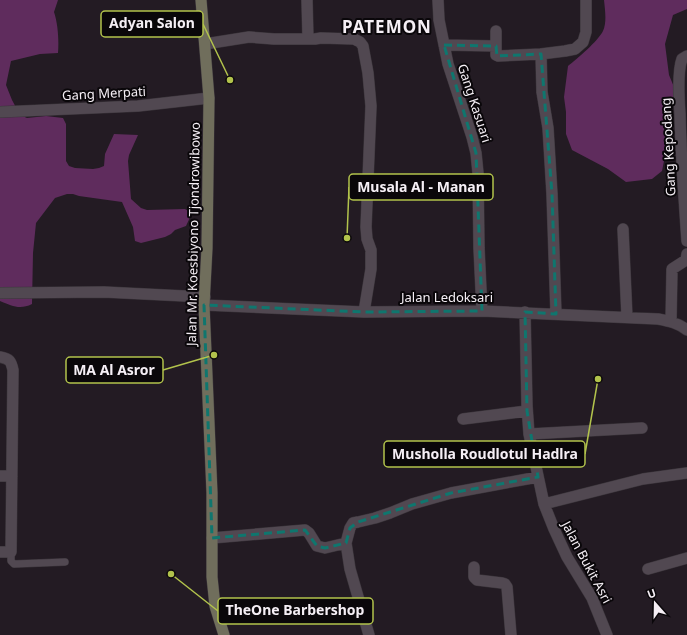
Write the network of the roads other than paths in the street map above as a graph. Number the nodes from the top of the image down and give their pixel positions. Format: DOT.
graph roads {
  1 [pos="201,0"];
  2 [pos="307,0"];
  3 [pos="438,0"];
  4 [pos="586,0"];
  5 [pos="496,31"];
  6 [pos="308,39"];
  7 [pos="205,44"];
  8 [pos="444,45"];
  9 [pos="496,46"];
  10 [pos="541,54"];
  11 [pos="687,56"];
  12 [pos="209,98"];
  13 [pos="0,112"];
  14 [pos="684,159"];
  15 [pos="622,229"];
  16 [pos="687,241"];
  17 [pos="687,254"];
  18 [pos="0,293"];
  19 [pos="204,301"];
  20 [pos="482,310"];
  21 [pos="364,312"];
  22 [pos="525,312"];
  23 [pos="556,314"];
  24 [pos="627,317"];
  25 [pos="671,321"];
  26 [pos="687,330"];
  27 [pos="0,357"];
  28 [pos="527,411"];
  29 [pos="463,418"];
  30 [pos="642,428"];
  31 [pos="529,434"];
  32 [pos="687,473"];
  33 [pos="0,476"];
  34 [pos="12,476"];
  35 [pos="538,477"];
  36 [pos="544,504"];
  37 [pos="212,538"];
  38 [pos="346,544"];
  39 [pos="5,552"];
  40 [pos="687,558"];
  41 [pos="65,562"];
  42 [pos="474,568"];
  43 [pos="648,569"];
  44 [pos="224,635"];
  45 [pos="370,635"];
  46 [pos="511,635"];
  47 [pos="607,635"];
  1 -- 7 [label="main road, Jalan Mr. Koesbiyono Tjondrowibowo"];
  2 -- 6 [label="street"];
  3 -- 8 [label="street, Gang Kasuari"];
  4 -- 10 [label="street"];
  5 -- 9 [label="street"];
  6 -- 7 [label="street"];
  6 -- 21 [label="street"];
  7 -- 12 [label="main road, Jalan Mr. Koesbiyono Tjondrowibowo"];
  8 -- 9 [label="street"];
  8 -- 20 [label="street, Gang Kasuari"];
  9 -- 10 [label="street"];
  10 -- 23 [label="street"];
  11 -- 14 [label="street, Gang Kepodang"];
  12 -- 13 [label="street, Gang Merpati"];
  12 -- 19 [label="main road, Jalan Mr. Koesbiyono Tjondrowibowo"];
  14 -- 16 [label="street, Gang Kepodang"];
  15 -- 24 [label="street"];
  17 -- 25 [label="street"];
  18 -- 19 [label="street, Jalan Ledoksari"];
  19 -- 21 [label="street, Jalan Ledoksari"];
  19 -- 37 [label="main road, Jalan Mr. Koesbiyono Tjondrowibowo"];
  20 -- 21 [label="street, Jalan Ledoksari"];
  20 -- 22 [label="street, Jalan Ledoksari"];
  22 -- 23 [label="street, Jalan Ledoksari"];
  22 -- 28 [label="street, Jalan Bukit Asri"];
  23 -- 24 [label="street, Jalan Ledoksari"];
  24 -- 25 [label="street, Jalan Ledoksari"];
  25 -- 26 [label="street, Jalan Ledoksari"];
  27 -- 34 [label="street"];
  28 -- 29 [label="street"];
  28 -- 31 [label="street, Jalan Bukit Asri"];
  30 -- 31 [label="street"];
  31 -- 35 [label="street, Jalan Bukit Asri"];
  32 -- 36 [label="street"];
  33 -- 34 [label="street"];
  34 -- 39 [label="street"];
  35 -- 36 [label="street, Jalan Bukit Asri"];
  35 -- 38 [label="street"];
  36 -- 47 [label="street, Jalan Bukit Asri"];
  37 -- 38 [label="street"];
  37 -- 44 [label="main road, Jalan Mr. Koesbiyono Tjondrowibowo"];
  38 -- 45 [label="street"];
  39 -- 41 [label="lane"];
  40 -- 43 [label="street"];
  42 -- 46 [label="street"];
}
